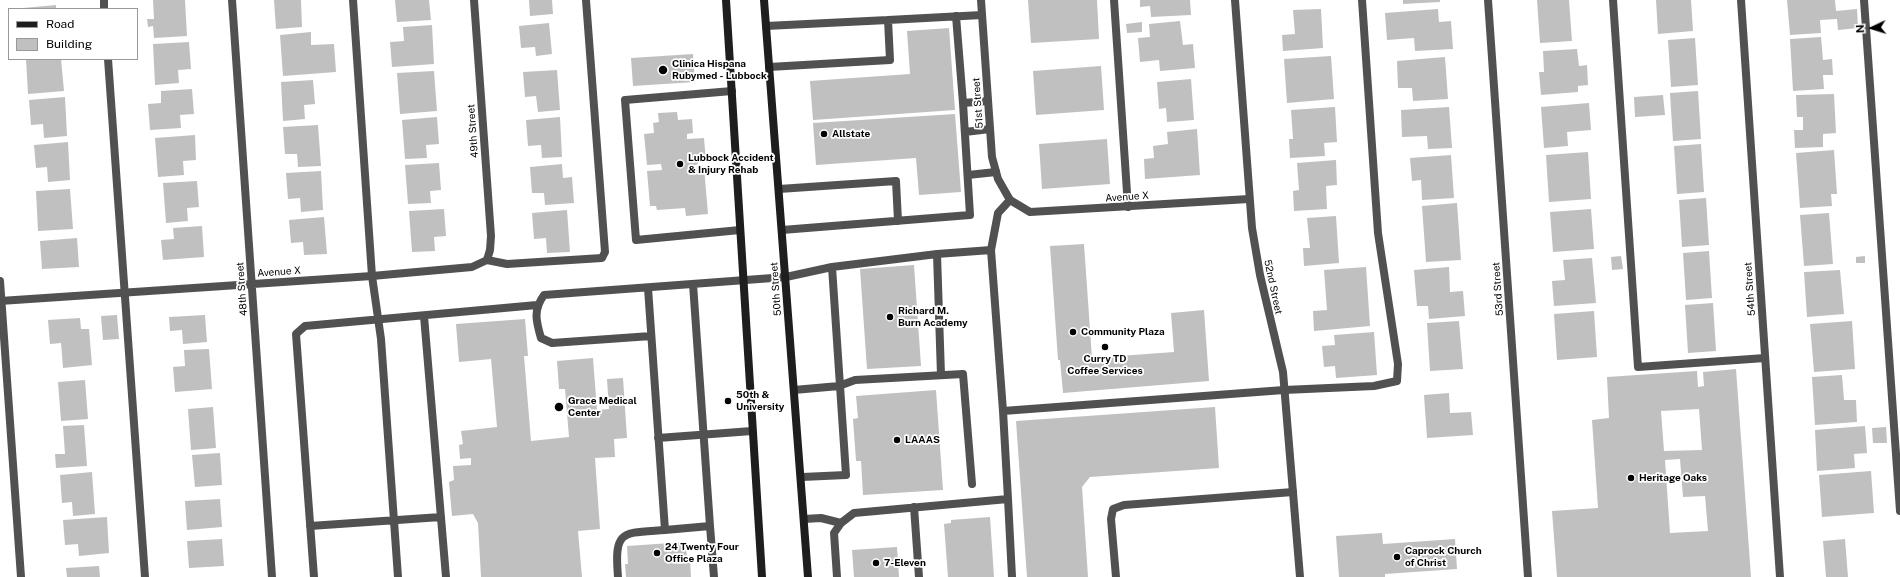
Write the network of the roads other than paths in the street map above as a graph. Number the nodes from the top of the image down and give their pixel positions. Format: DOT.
graph roads {
  1 [pos="232,0"];
  2 [pos="353,0"];
  3 [pos="474,0"];
  4 [pos="586,0"];
  5 [pos="726,0"];
  6 [pos="764,0"];
  7 [pos="981,0"];
  8 [pos="1114,0"];
  9 [pos="1235,0"];
  10 [pos="1362,0"];
  11 [pos="1488,0"];
  12 [pos="1613,0"];
  13 [pos="1741,0"];
  14 [pos="1864,0"];
  15 [pos="982,15"];
  16 [pos="956,16"];
  17 [pos="888,20"];
  18 [pos="766,26"];
  19 [pos="108,60"];
  20 [pos="769,67"];
  21 [pos="732,91"];
  22 [pos="988,101"];
  23 [pos="963,103"];
  24 [pos="990,129"];
  25 [pos="965,132"];
  26 [pos="996,172"];
  27 [pos="968,175"];
  28 [pos="779,189"];
  29 [pos="1248,199"];
  30 [pos="1010,200"];
  31 [pos="1128,207"];
  32 [pos="898,221"];
  33 [pos="740,230"];
  34 [pos="782,230"];
  35 [pos="991,250"];
  36 [pos="938,254"];
  37 [pos="487,260"];
  38 [pos="832,267"];
  39 [pos="372,276"];
  40 [pos="786,277"];
  41 [pos="0,280"];
  42 [pos="742,280"];
  43 [pos="252,284"];
  44 [pos="694,284"];
  45 [pos="648,288"];
  46 [pos="123,293"];
  47 [pos="1,301"];
  48 [pos="537,305"];
  49 [pos="424,316"];
  50 [pos="379,320"];
  51 [pos="651,336"];
  52 [pos="1765,358"];
  53 [pos="941,375"];
  54 [pos="839,386"];
  55 [pos="794,390"];
  56 [pos="1284,390"];
  57 [pos="1003,411"];
  58 [pos="752,431"];
  59 [pos="704,434"];
  60 [pos="658,438"];
  61 [pos="802,477"];
  62 [pos="972,484"];
  63 [pos="1293,492"];
  64 [pos="1008,499"];
  65 [pos="914,507"];
  66 [pos="1900,511"];
  67 [pos="442,517"];
  68 [pos="394,520"];
  69 [pos="804,520"];
  70 [pos="841,523"];
  71 [pos="310,526"];
  72 [pos="710,526"];
  73 [pos="665,530"];
  74 [pos="21,577"];
  75 [pos="145,577"];
  76 [pos="272,577"];
  77 [pos="314,577"];
  78 [pos="398,577"];
  79 [pos="446,577"];
  80 [pos="618,577"];
  81 [pos="714,577"];
  82 [pos="762,577"];
  83 [pos="808,577"];
  84 [pos="837,577"];
  85 [pos="919,577"];
  86 [pos="1012,577"];
  87 [pos="1116,577"];
  88 [pos="1300,577"];
  89 [pos="1528,577"];
  90 [pos="1780,577"];
  1 -- 43 [label="street, 48th Street"];
  2 -- 39 [label="street"];
  3 -- 37 [label="street, 49th Street"];
  4 -- 37 [label="street"];
  5 -- 21 [label="main road"];
  6 -- 18 [label="main road, 50th Street"];
  7 -- 15 [label="street, 51st Street"];
  8 -- 31 [label="street"];
  9 -- 29 [label="street, 52nd Street"];
  10 -- 56 [label="street"];
  11 -- 89 [label="street, 53rd Street"];
  12 -- 52 [label="street"];
  13 -- 52 [label="street, 54th Street"];
  14 -- 66 [label="street"];
  15 -- 16 [label="street"];
  15 -- 22 [label="street, 51st Street"];
  16 -- 17 [label="street"];
  16 -- 23 [label="street"];
  17 -- 18 [label="street"];
  17 -- 20 [label="street"];
  18 -- 20 [label="main road, 50th Street"];
  19 -- 46 [label="street"];
  20 -- 28 [label="main road, 50th Street"];
  21 -- 33 [label="main road"];
  21 -- 33 [label="street"];
  22 -- 23 [label="street"];
  22 -- 24 [label="street, 51st Street"];
  23 -- 25 [label="street"];
  24 -- 25 [label="street"];
  24 -- 26 [label="street, 51st Street"];
  25 -- 27 [label="street"];
  26 -- 27 [label="street"];
  26 -- 30 [label="street, 51st Street"];
  27 -- 32 [label="street"];
  28 -- 32 [label="street"];
  28 -- 34 [label="main road, 50th Street"];
  29 -- 31 [label="street, Avenue X"];
  29 -- 56 [label="street, 52nd Street"];
  30 -- 31 [label="street, Avenue X"];
  30 -- 35 [label="street"];
  32 -- 34 [label="street"];
  33 -- 42 [label="main road"];
  34 -- 40 [label="main road, 50th Street"];
  35 -- 36 [label="street"];
  35 -- 57 [label="street"];
  36 -- 38 [label="street"];
  36 -- 53 [label="street"];
  37 -- 39 [label="street, Avenue X"];
  38 -- 40 [label="street"];
  38 -- 54 [label="street"];
  39 -- 43 [label="street, Avenue X"];
  39 -- 50 [label="street"];
  40 -- 42 [label="street"];
  40 -- 55 [label="main road, 50th Street"];
  41 -- 47 [label="street"];
  42 -- 44 [label="street"];
  42 -- 58 [label="main road"];
  43 -- 46 [label="street, Avenue X"];
  43 -- 76 [label="street, 48th Street"];
  44 -- 45 [label="street"];
  44 -- 59 [label="street"];
  45 -- 48 [label="street"];
  45 -- 51 [label="street"];
  46 -- 47 [label="street, Avenue X"];
  46 -- 75 [label="street"];
  47 -- 74 [label="street"];
  48 -- 49 [label="street"];
  48 -- 51 [label="street"];
  49 -- 50 [label="street"];
  49 -- 67 [label="street"];
  50 -- 68 [label="street"];
  50 -- 71 [label="street"];
  51 -- 60 [label="street"];
  52 -- 90 [label="street, 54th Street"];
  53 -- 54 [label="street"];
  53 -- 62 [label="street"];
  54 -- 55 [label="street"];
  54 -- 61 [label="street"];
  55 -- 61 [label="main road, 50th Street"];
  56 -- 57 [label="street"];
  56 -- 63 [label="street, 52nd Street"];
  57 -- 64 [label="street"];
  58 -- 59 [label="street"];
  58 -- 82 [label="main road"];
  59 -- 60 [label="street"];
  59 -- 72 [label="street"];
  60 -- 73 [label="street"];
  61 -- 69 [label="main road, 50th Street"];
  63 -- 87 [label="street"];
  63 -- 88 [label="street, 52nd Street"];
  64 -- 65 [label="street"];
  64 -- 86 [label="street"];
  65 -- 70 [label="street"];
  65 -- 85 [label="street"];
  67 -- 68 [label="street"];
  67 -- 79 [label="street"];
  68 -- 71 [label="street"];
  68 -- 78 [label="street"];
  69 -- 70 [label="street"];
  69 -- 83 [label="main road, 50th Street"];
  70 -- 84 [label="street"];
  71 -- 77 [label="street"];
  72 -- 73 [label="street"];
  72 -- 81 [label="street"];
  73 -- 80 [label="street"];
}
